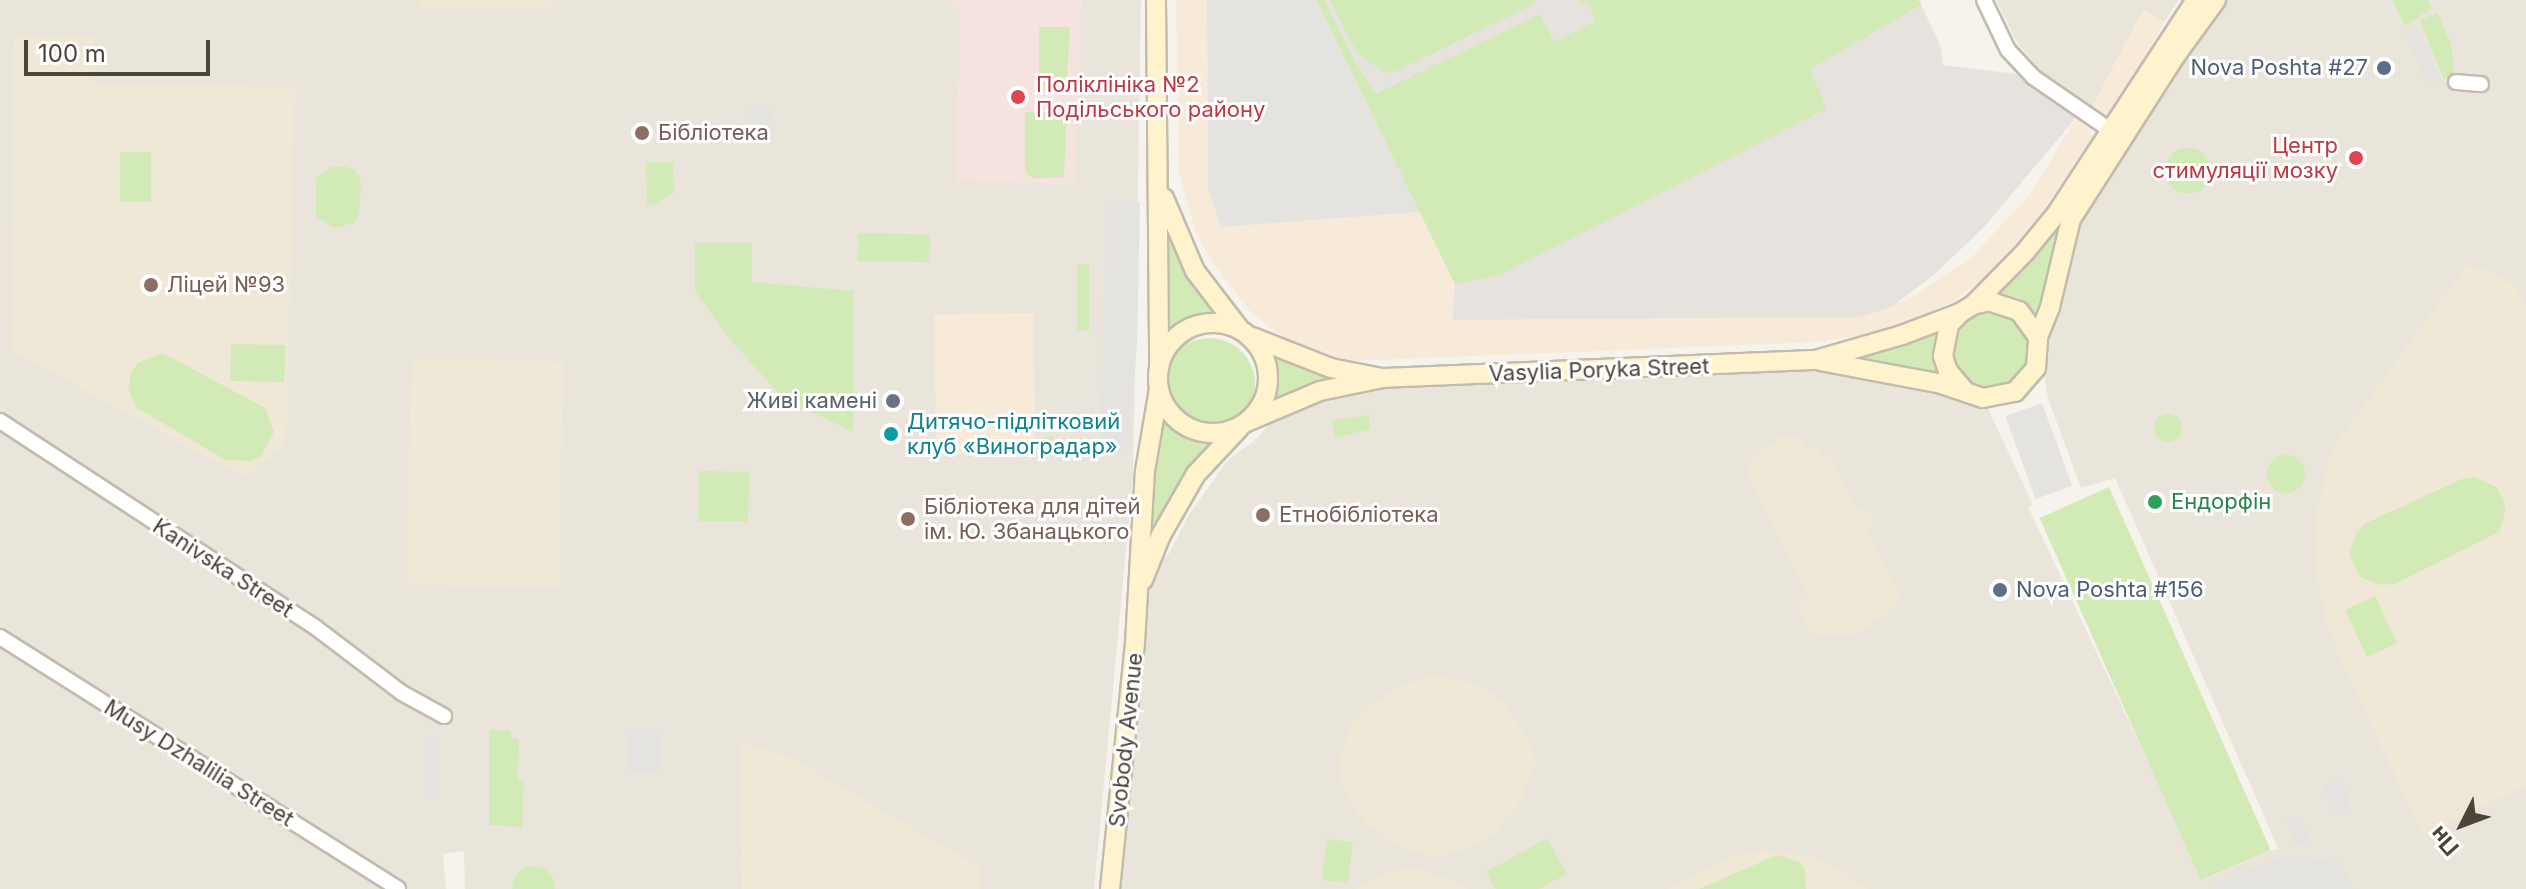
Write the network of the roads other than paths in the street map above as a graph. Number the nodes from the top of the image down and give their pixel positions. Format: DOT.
graph roads {
  1 [pos="1156,0"];
  2 [pos="1984,0"];
  3 [pos="2196,0"];
  4 [pos="2216,0"];
  5 [pos="2456,82"];
  6 [pos="2481,84"];
  7 [pos="2110,130"];
  8 [pos="1159,184"];
  9 [pos="1966,309"];
  10 [pos="1244,332"];
  11 [pos="2038,337"];
  12 [pos="1816,360"];
  13 [pos="1159,368"];
  14 [pos="1382,378"];
  15 [pos="1159,389"];
  16 [pos="1970,394"];
  17 [pos="0,421"];
  18 [pos="1245,424"];
  19 [pos="1138,590"];
  20 [pos="0,637"];
  21 [pos="444,716"];
  22 [pos="398,889"];
  23 [pos="1110,889"];
  1 -- 8 [label="street"];
  2 -- 7 [label="street"];
  3 -- 7 [label="street, Vasylia Poryka Street"];
  4 -- 11 [label="street, Vasylia Poryka Street"];
  5 -- 6 [label="street"];
  7 -- 9 [label="street, Vasylia Poryka Street"];
  8 -- 10 [label="street"];
  8 -- 13 [label="street"];
  9 -- 11 [label="street, Vasylia Poryka Street"];
  9 -- 12 [label="street, Vasylia Poryka Street"];
  9 -- 16 [label="street, Vasylia Poryka Street"];
  10 -- 13 [label="street"];
  10 -- 14 [label="street, Vasylia Poryka Street"];
  10 -- 18 [label="street"];
  11 -- 16 [label="street, Vasylia Poryka Street"];
  12 -- 14 [label="street, Vasylia Poryka Street"];
  12 -- 16 [label="street, Vasylia Poryka Street"];
  13 -- 15 [label="street"];
  14 -- 18 [label="street, Vasylia Poryka Street"];
  15 -- 18 [label="street"];
  15 -- 19 [label="street, Svobody Avenue"];
  17 -- 21 [label="street, Kanivska Street"];
  18 -- 19 [label="street, Svobody Avenue"];
  19 -- 23 [label="street, Svobody Avenue"];
  20 -- 22 [label="street, Musy Dzhalilia Street"];
}
